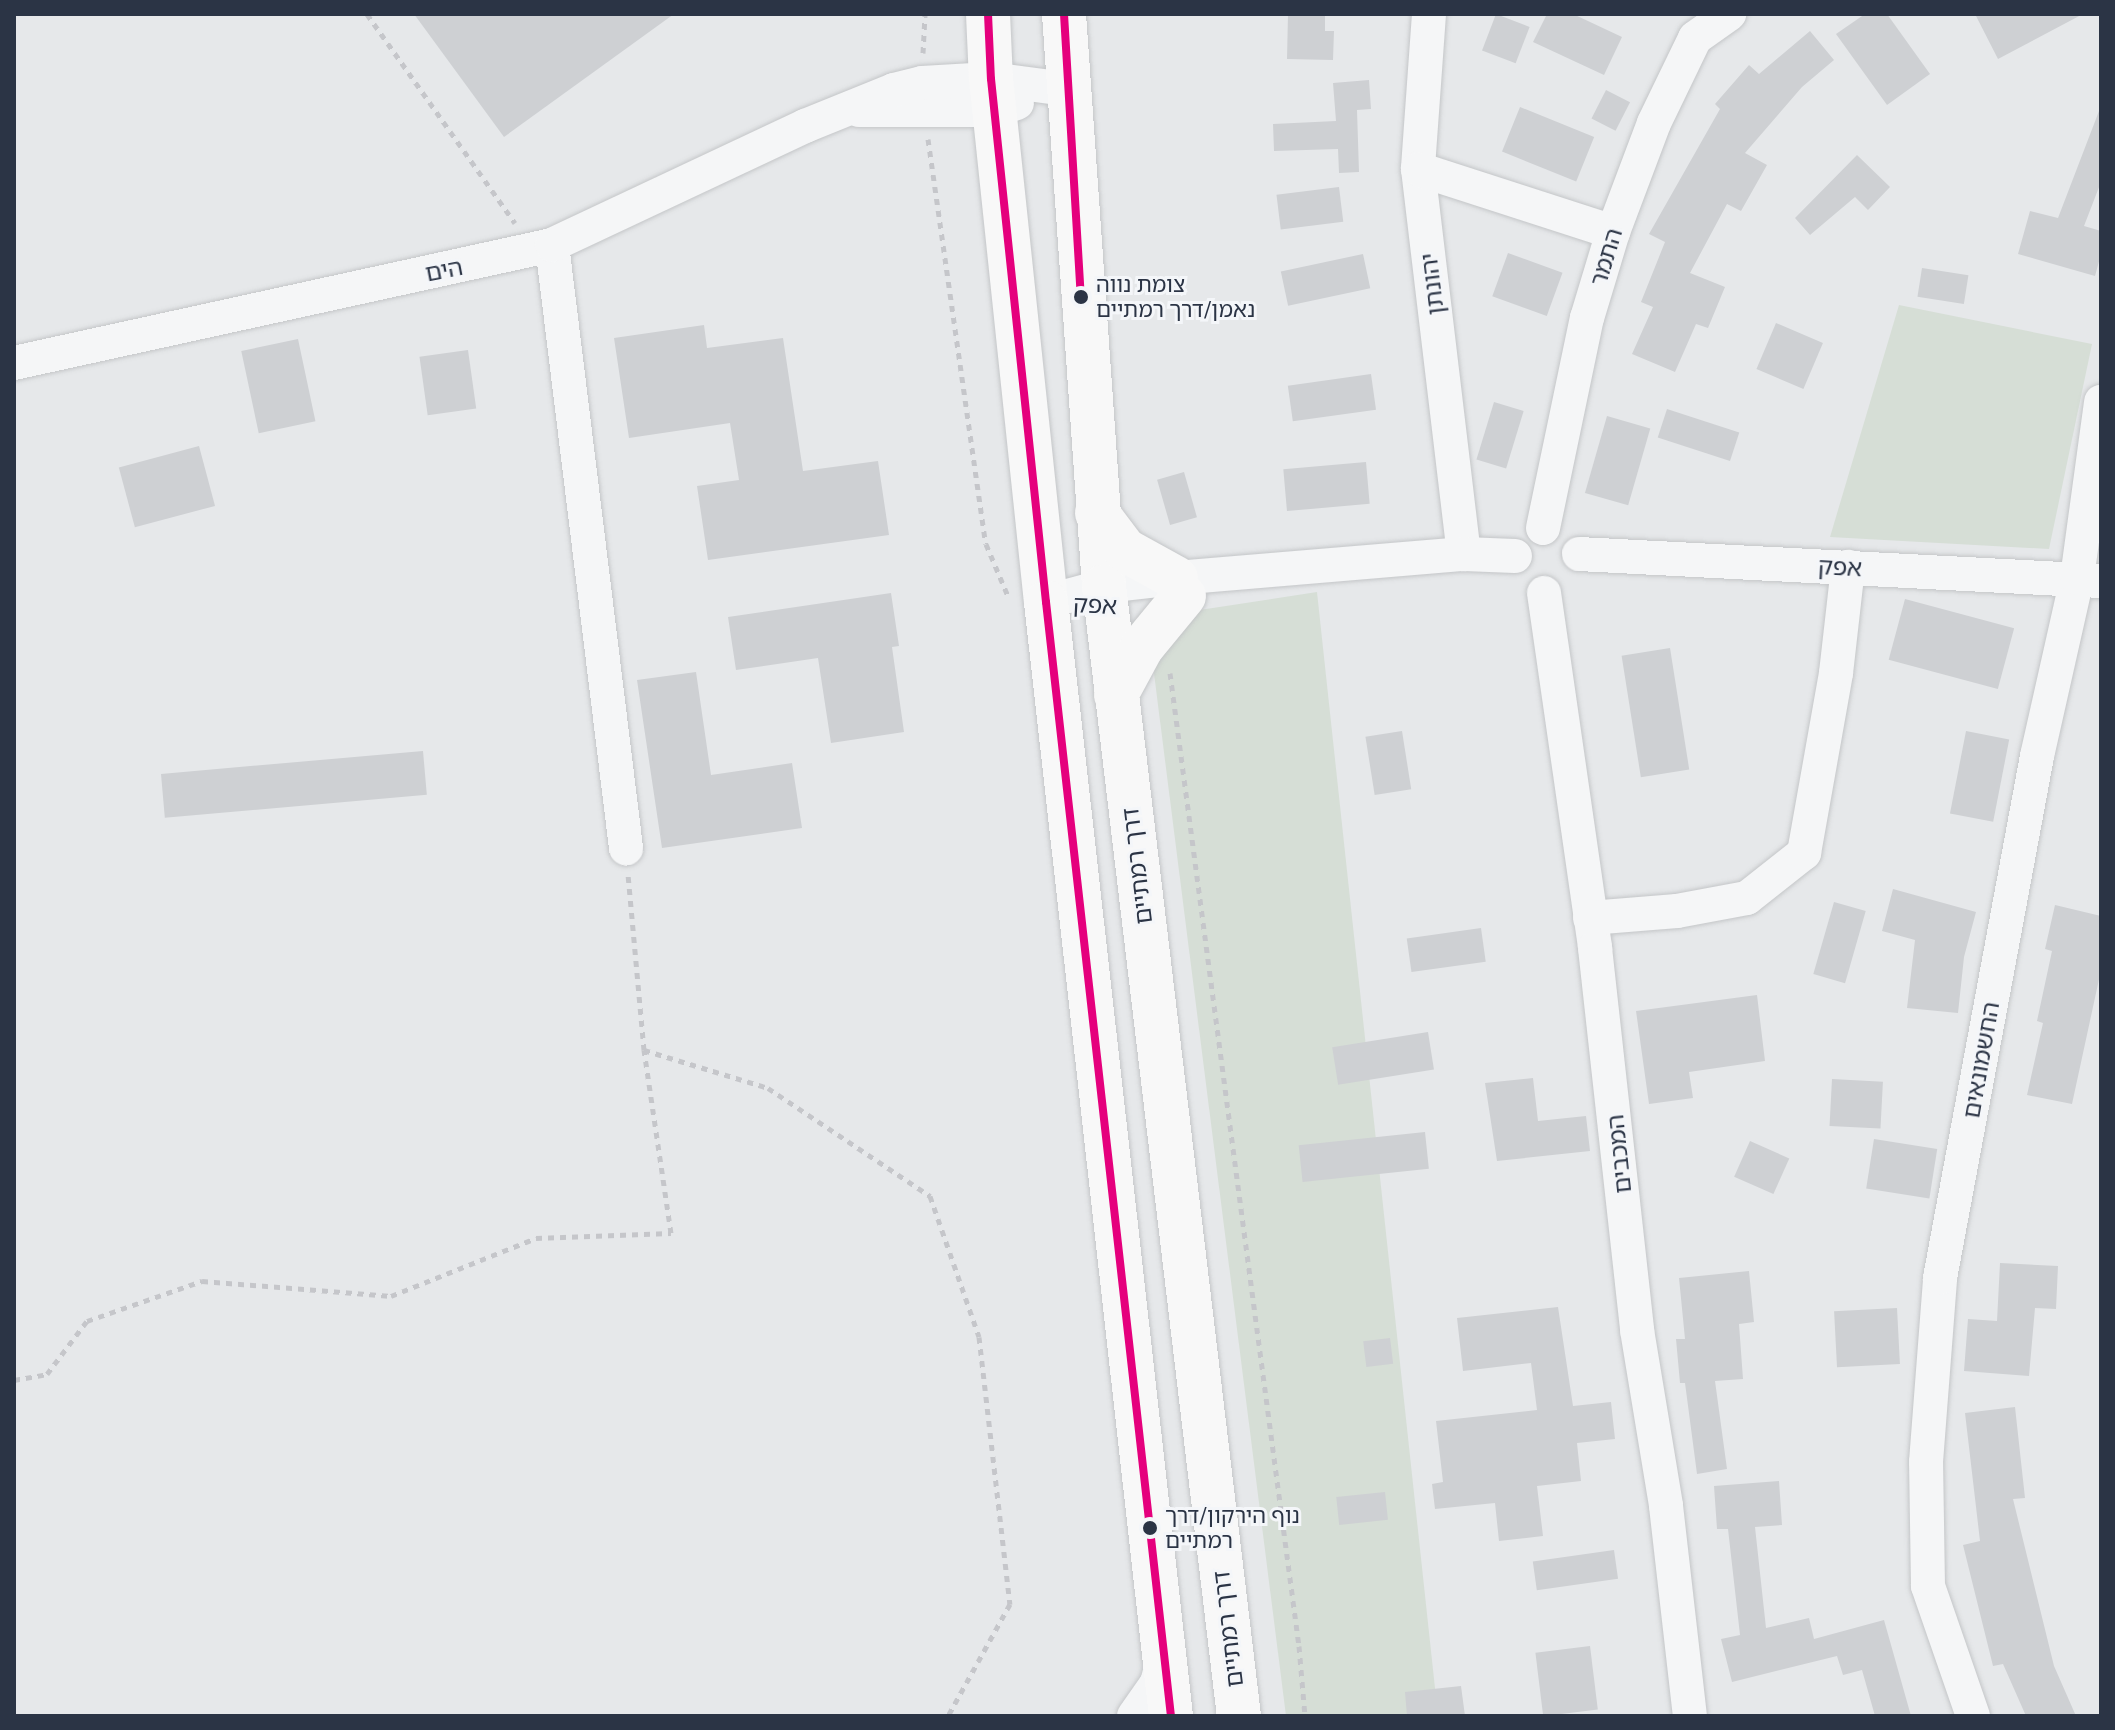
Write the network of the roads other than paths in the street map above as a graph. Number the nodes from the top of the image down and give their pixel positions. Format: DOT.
graph roads {
  1 [pos="988,14"];
  2 [pos="1064,14"];
  3 [pos="1429,14"];
  4 [pos="1729,14"];
  5 [pos="1066,89"];
  6 [pos="992,94"];
  7 [pos="1418,169"];
  8 [pos="1613,232"];
  9 [pos="543,248"];
  10 [pos="14,363"];
  11 [pos="2101,402"];
  12 [pos="1097,513"];
  13 [pos="1543,528"];
  14 [pos="1464,554"];
  15 [pos="1579,554"];
  16 [pos="1515,556"];
  17 [pos="1848,567"];
  18 [pos="2089,580"];
  19 [pos="1180,587"];
  20 [pos="1544,593"];
  21 [pos="1105,598"];
  22 [pos="1027,600"];
  23 [pos="1116,695"];
  24 [pos="626,848"];
  25 [pos="1590,918"];
  26 [pos="1165,1653"];
  27 [pos="1134,1716"];
  28 [pos="1171,1716"];
  29 [pos="1239,1716"];
  30 [pos="1690,1716"];
  31 [pos="1973,1716"];
  1 -- 6 [label="main road"];
  2 -- 5 [label="main road, דרך רמתיים"];
  3 -- 7 [label="street, יהונתן"];
  4 -- 8 [label="street, התמר"];
  5 -- 6 [label="street, הים"];
  5 -- 12 [label="main road, דרך רמתיים"];
  6 -- 9 [label="street, הים"];
  6 -- 22 [label="main road"];
  7 -- 8 [label="street"];
  7 -- 14 [label="street, יהונתן"];
  8 -- 13 [label="street, התמר"];
  9 -- 10 [label="street, הים"];
  9 -- 24 [label="street"];
  11 -- 18 [label="street, החשמונאים"];
  12 -- 19 [label="main road"];
  12 -- 21 [label="main road, דרך רמתיים"];
  13 -- 15 [label="street"];
  13 -- 16 [label="street"];
  14 -- 16 [label="street, אפק"];
  14 -- 19 [label="street, אפק"];
  15 -- 17 [label="street, אפק"];
  15 -- 20 [label="street"];
  16 -- 20 [label="street"];
  17 -- 18 [label="street, אפק"];
  17 -- 25 [label="street"];
  18 -- 31 [label="street, החשמונאים"];
  19 -- 21 [label="street, אפק"];
  19 -- 23 [label="main road"];
  20 -- 25 [label="street, המכבים"];
  21 -- 22 [label="street, אפק"];
  21 -- 23 [label="main road, דרך רמתיים"];
  22 -- 26 [label="main road"];
  23 -- 29 [label="main road, דרך רמתיים"];
  25 -- 30 [label="street, המכבים"];
  26 -- 27 [label="street"];
  26 -- 28 [label="main road"];
}
